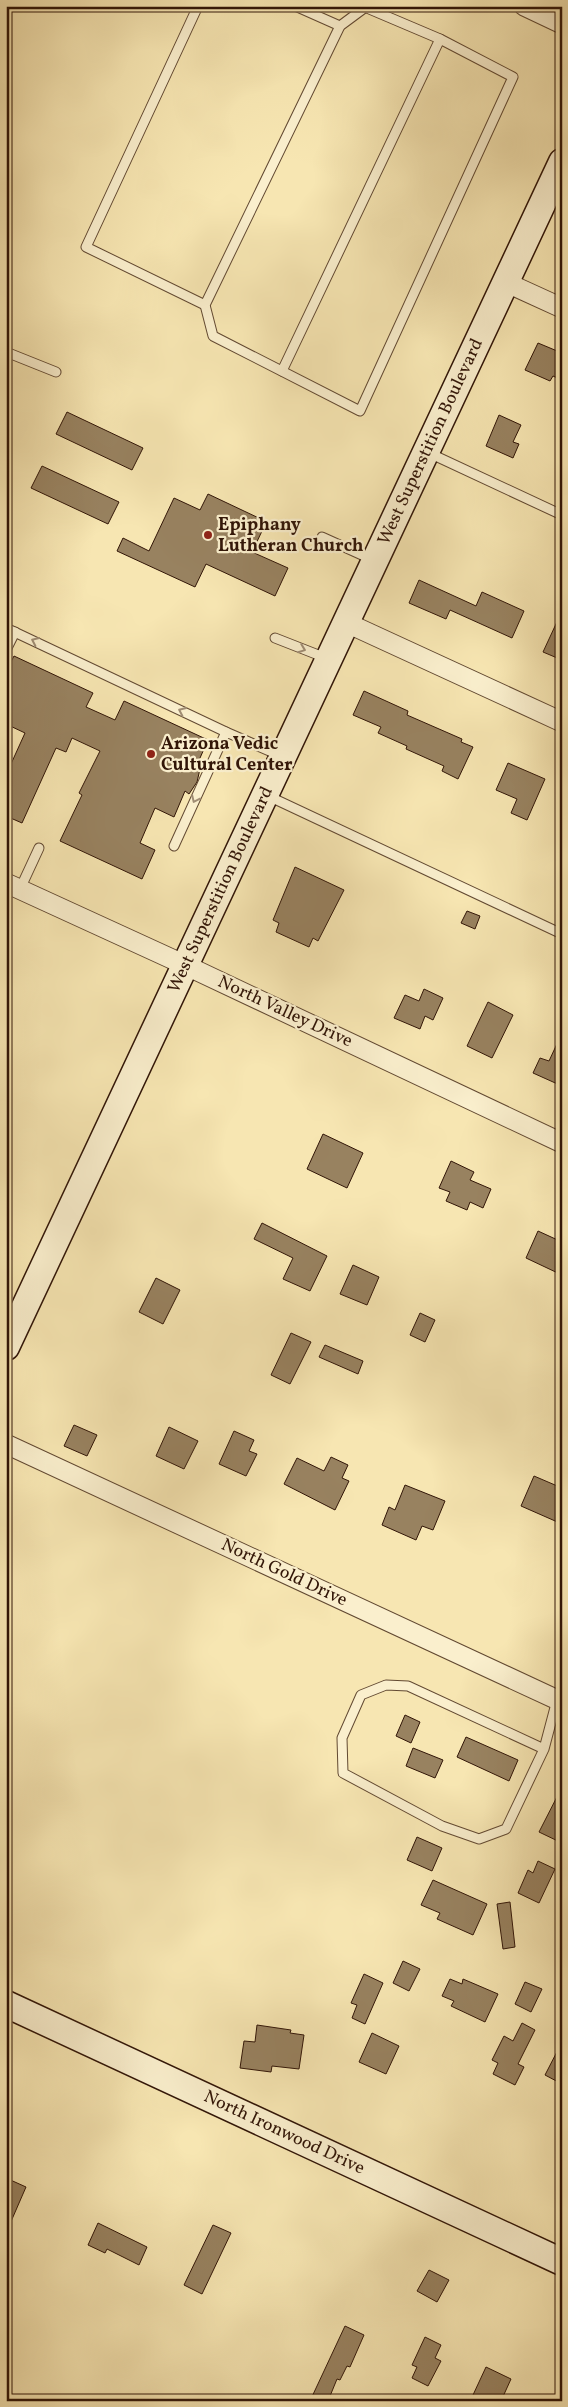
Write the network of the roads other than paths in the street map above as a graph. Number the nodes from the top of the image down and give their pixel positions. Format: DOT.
graph roads {
  1 [pos="198,6"];
  2 [pos="295,6"];
  3 [pos="524,6"];
  4 [pos="367,7"];
  5 [pos="562,24"];
  6 [pos="340,26"];
  7 [pos="440,39"];
  8 [pos="560,169"];
  9 [pos="505,282"];
  10 [pos="205,305"];
  11 [pos="562,308"];
  12 [pos="6,352"];
  13 [pos="282,371"];
  14 [pos="56,372"];
  15 [pos="426,452"];
  16 [pos="562,514"];
  17 [pos="322,537"];
  18 [pos="375,561"];
  19 [pos="346,623"];
  20 [pos="6,628"];
  21 [pos="15,632"];
  22 [pos="275,638"];
  23 [pos="6,650"];
  24 [pos="329,660"];
  25 [pos="562,722"];
  26 [pos="226,732"];
  27 [pos="284,757"];
  28 [pos="266,795"];
  29 [pos="174,846"];
  30 [pos="39,848"];
  31 [pos="13,886"];
  32 [pos="562,934"];
  33 [pos="185,965"];
  34 [pos="562,1143"];
  35 [pos="6,1347"];
  36 [pos="6,1444"];
  37 [pos="559,1701"];
  38 [pos="544,1749"];
  39 [pos="6,2004"];
  40 [pos="562,2262"];
  1 -- 10 [label="lane"];
  2 -- 6 [label="lane"];
  3 -- 5 [label="street"];
  4 -- 6 [label="lane"];
  4 -- 7 [label="lane"];
  6 -- 10 [label="lane"];
  7 -- 13 [label="lane"];
  7 -- 13 [label="lane"];
  8 -- 9 [label="main road, West Superstition Boulevard"];
  9 -- 11 [label="street"];
  9 -- 15 [label="main road, West Superstition Boulevard"];
  10 -- 13 [label="lane"];
  12 -- 14 [label="lane"];
  15 -- 16 [label="lane"];
  15 -- 18 [label="main road, West Superstition Boulevard"];
  17 -- 18 [label="lane"];
  18 -- 19 [label="main road, West Superstition Boulevard"];
  19 -- 24 [label="main road, West Superstition Boulevard"];
  19 -- 25 [label="street"];
  20 -- 21 [label="lane"];
  21 -- 23 [label="lane"];
  26 -- 21 [label="lane, one-way"];
  22 -- 24 [label="lane, one-way"];
  24 -- 27 [label="main road, West Superstition Boulevard"];
  26 -- 27 [label="lane"];
  26 -- 29 [label="lane, one-way"];
  27 -- 28 [label="main road, West Superstition Boulevard"];
  28 -- 32 [label="lane"];
  28 -- 33 [label="main road, West Superstition Boulevard"];
  30 -- 31 [label="lane"];
  31 -- 33 [label="street, North Valley Drive"];
  33 -- 34 [label="street, North Valley Drive"];
  33 -- 35 [label="main road, West Superstition Boulevard"];
  36 -- 37 [label="street, North Gold Drive"];
  37 -- 38 [label="lane"];
  38 -- 38 [label="lane"];
  39 -- 40 [label="main road, North Ironwood Drive"];
}
